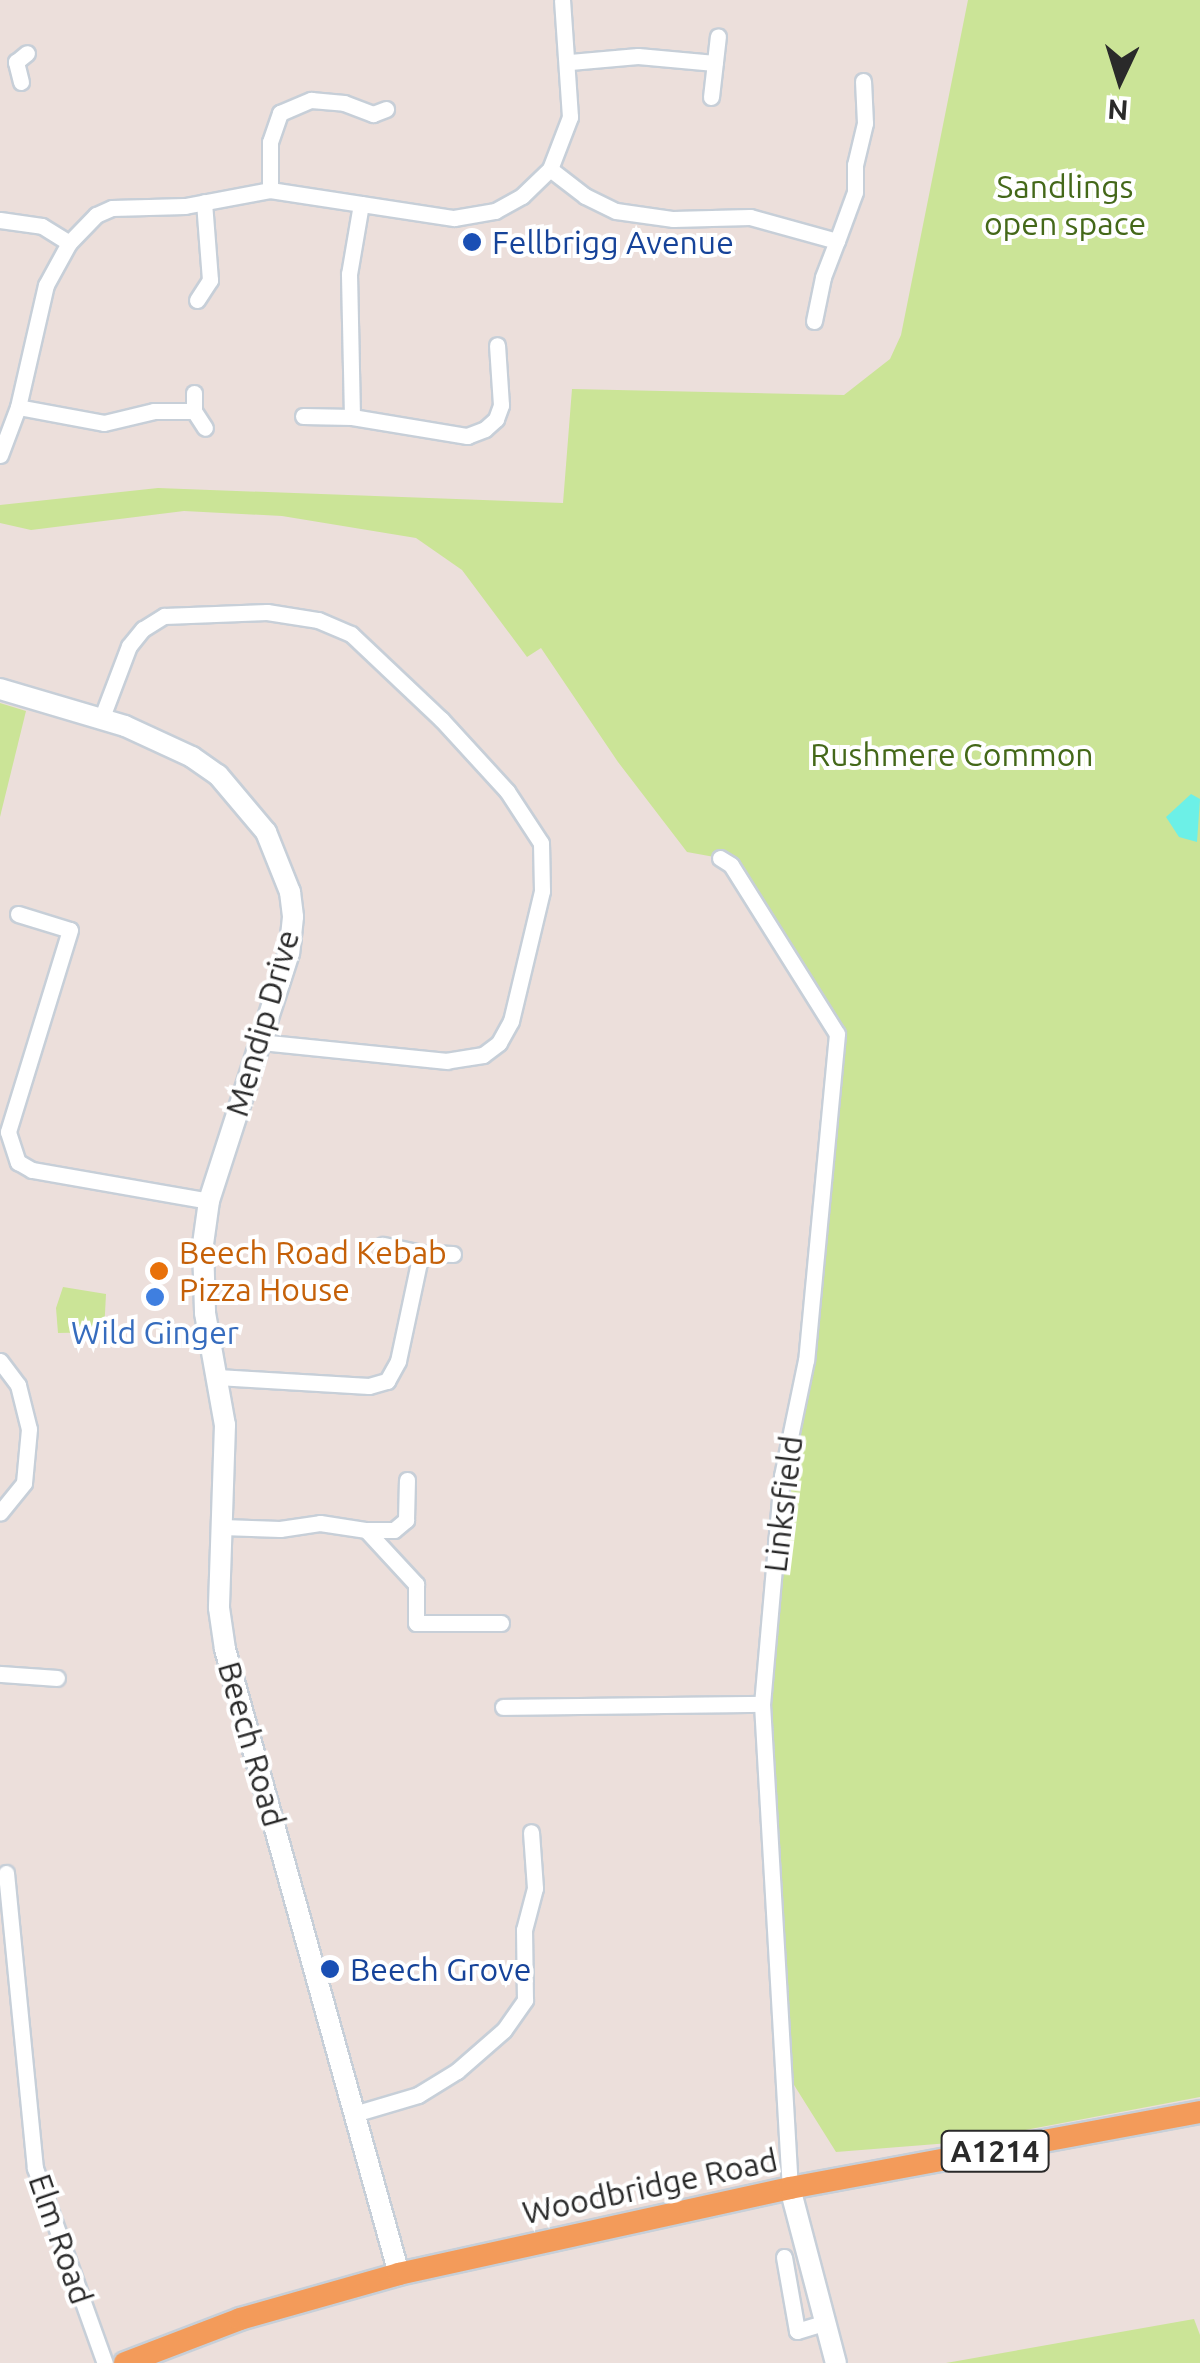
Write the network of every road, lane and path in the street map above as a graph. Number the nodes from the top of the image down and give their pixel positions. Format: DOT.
graph roads {
  1 [pos="562,0"];
  2 [pos="718,36"];
  3 [pos="14,58"];
  4 [pos="570,62"];
  5 [pos="715,63"];
  6 [pos="863,81"];
  7 [pos="21,82"];
  8 [pos="711,96"];
  9 [pos="386,110"];
  10 [pos="364,112"];
  11 [pos="358,130"];
  12 [pos="550,169"];
  13 [pos="270,190"];
  14 [pos="204,202"];
  15 [pos="361,204"];
  16 [pos="0,220"];
  17 [pos="837,242"];
  18 [pos="68,243"];
  19 [pos="821,296"];
  20 [pos="838,299"];
  21 [pos="197,300"];
  22 [pos="814,321"];
  23 [pos="514,340"];
  24 [pos="194,392"];
  25 [pos="18,407"];
  26 [pos="194,411"];
  27 [pos="303,416"];
  28 [pos="352,418"];
  29 [pos="205,428"];
  30 [pos="0,455"];
  31 [pos="0,689"];
  32 [pos="102,717"];
  33 [pos="720,858"];
  34 [pos="18,914"];
  35 [pos="260,1042"];
  36 [pos="209,1201"];
  37 [pos="383,1245"];
  38 [pos="421,1253"];
  39 [pos="453,1254"];
  40 [pos="0,1361"];
  41 [pos="218,1376"];
  42 [pos="407,1480"];
  43 [pos="0,1513"];
  44 [pos="222,1526"];
  45 [pos="366,1530"];
  46 [pos="501,1623"];
  47 [pos="0,1674"];
  48 [pos="56,1678"];
  49 [pos="762,1704"];
  50 [pos="504,1707"];
  51 [pos="532,1832"];
  52 [pos="6,1873"];
  53 [pos="1200,2112"];
  54 [pos="354,2114"];
  55 [pos="790,2188"];
  56 [pos="784,2257"];
  57 [pos="398,2274"];
  58 [pos="826,2322"];
  59 [pos="106,2363"];
  60 [pos="125,2363"];
  61 [pos="836,2363"];
  1 -- 4 [label="street"];
  2 -- 5 [label="street"];
  3 -- 7 [label="street"];
  4 -- 5 [label="street"];
  4 -- 12 [label="street"];
  5 -- 8 [label="street"];
  6 -- 17 [label="street"];
  9 -- 10 [label="street"];
  10 -- 11 [label="street"];
  10 -- 13 [label="street"];
  12 -- 15 [label="street"];
  12 -- 17 [label="street"];
  13 -- 14 [label="street"];
  13 -- 15 [label="street"];
  14 -- 18 [label="street"];
  14 -- 21 [label="street"];
  15 -- 28 [label="street"];
  16 -- 18 [label="street"];
  17 -- 19 [label="street"];
  18 -- 25 [label="street"];
  19 -- 20 [label="street"];
  19 -- 22 [label="street"];
  23 -- 28 [label="street"];
  24 -- 26 [label="street"];
  25 -- 26 [label="street"];
  25 -- 30 [label="street"];
  26 -- 29 [label="street"];
  27 -- 28 [label="street"];
  31 -- 32 [label="street, Mendip Drive"];
  32 -- 35 [label="street, Mendip Drive"];
  32 -- 35 [label="street"];
  33 -- 49 [label="street, Linksfield"];
  34 -- 36 [label="street"];
  35 -- 36 [label="street, Mendip Drive"];
  36 -- 41 [label="street, Beech Road"];
  37 -- 38 [label="street"];
  38 -- 39 [label="street"];
  38 -- 41 [label="street"];
  40 -- 43 [label="street"];
  41 -- 44 [label="street, Beech Road"];
  42 -- 45 [label="street"];
  44 -- 45 [label="street"];
  44 -- 54 [label="street, Beech Road"];
  45 -- 46 [label="street"];
  47 -- 48 [label="street"];
  49 -- 50 [label="street"];
  49 -- 55 [label="street, Linksfield"];
  51 -- 54 [label="street"];
  52 -- 59 [label="street, Elm Road"];
  53 -- 55 [label="main road, Woodbridge Road / A1214"];
  54 -- 57 [label="street, Beech Road"];
  55 -- 57 [label="main road, Woodbridge Road / A1214"];
  55 -- 58 [label="street"];
  56 -- 58 [label="street"];
  57 -- 60 [label="main road, Woodbridge Road / A1214"];
  58 -- 61 [label="street"];
}
